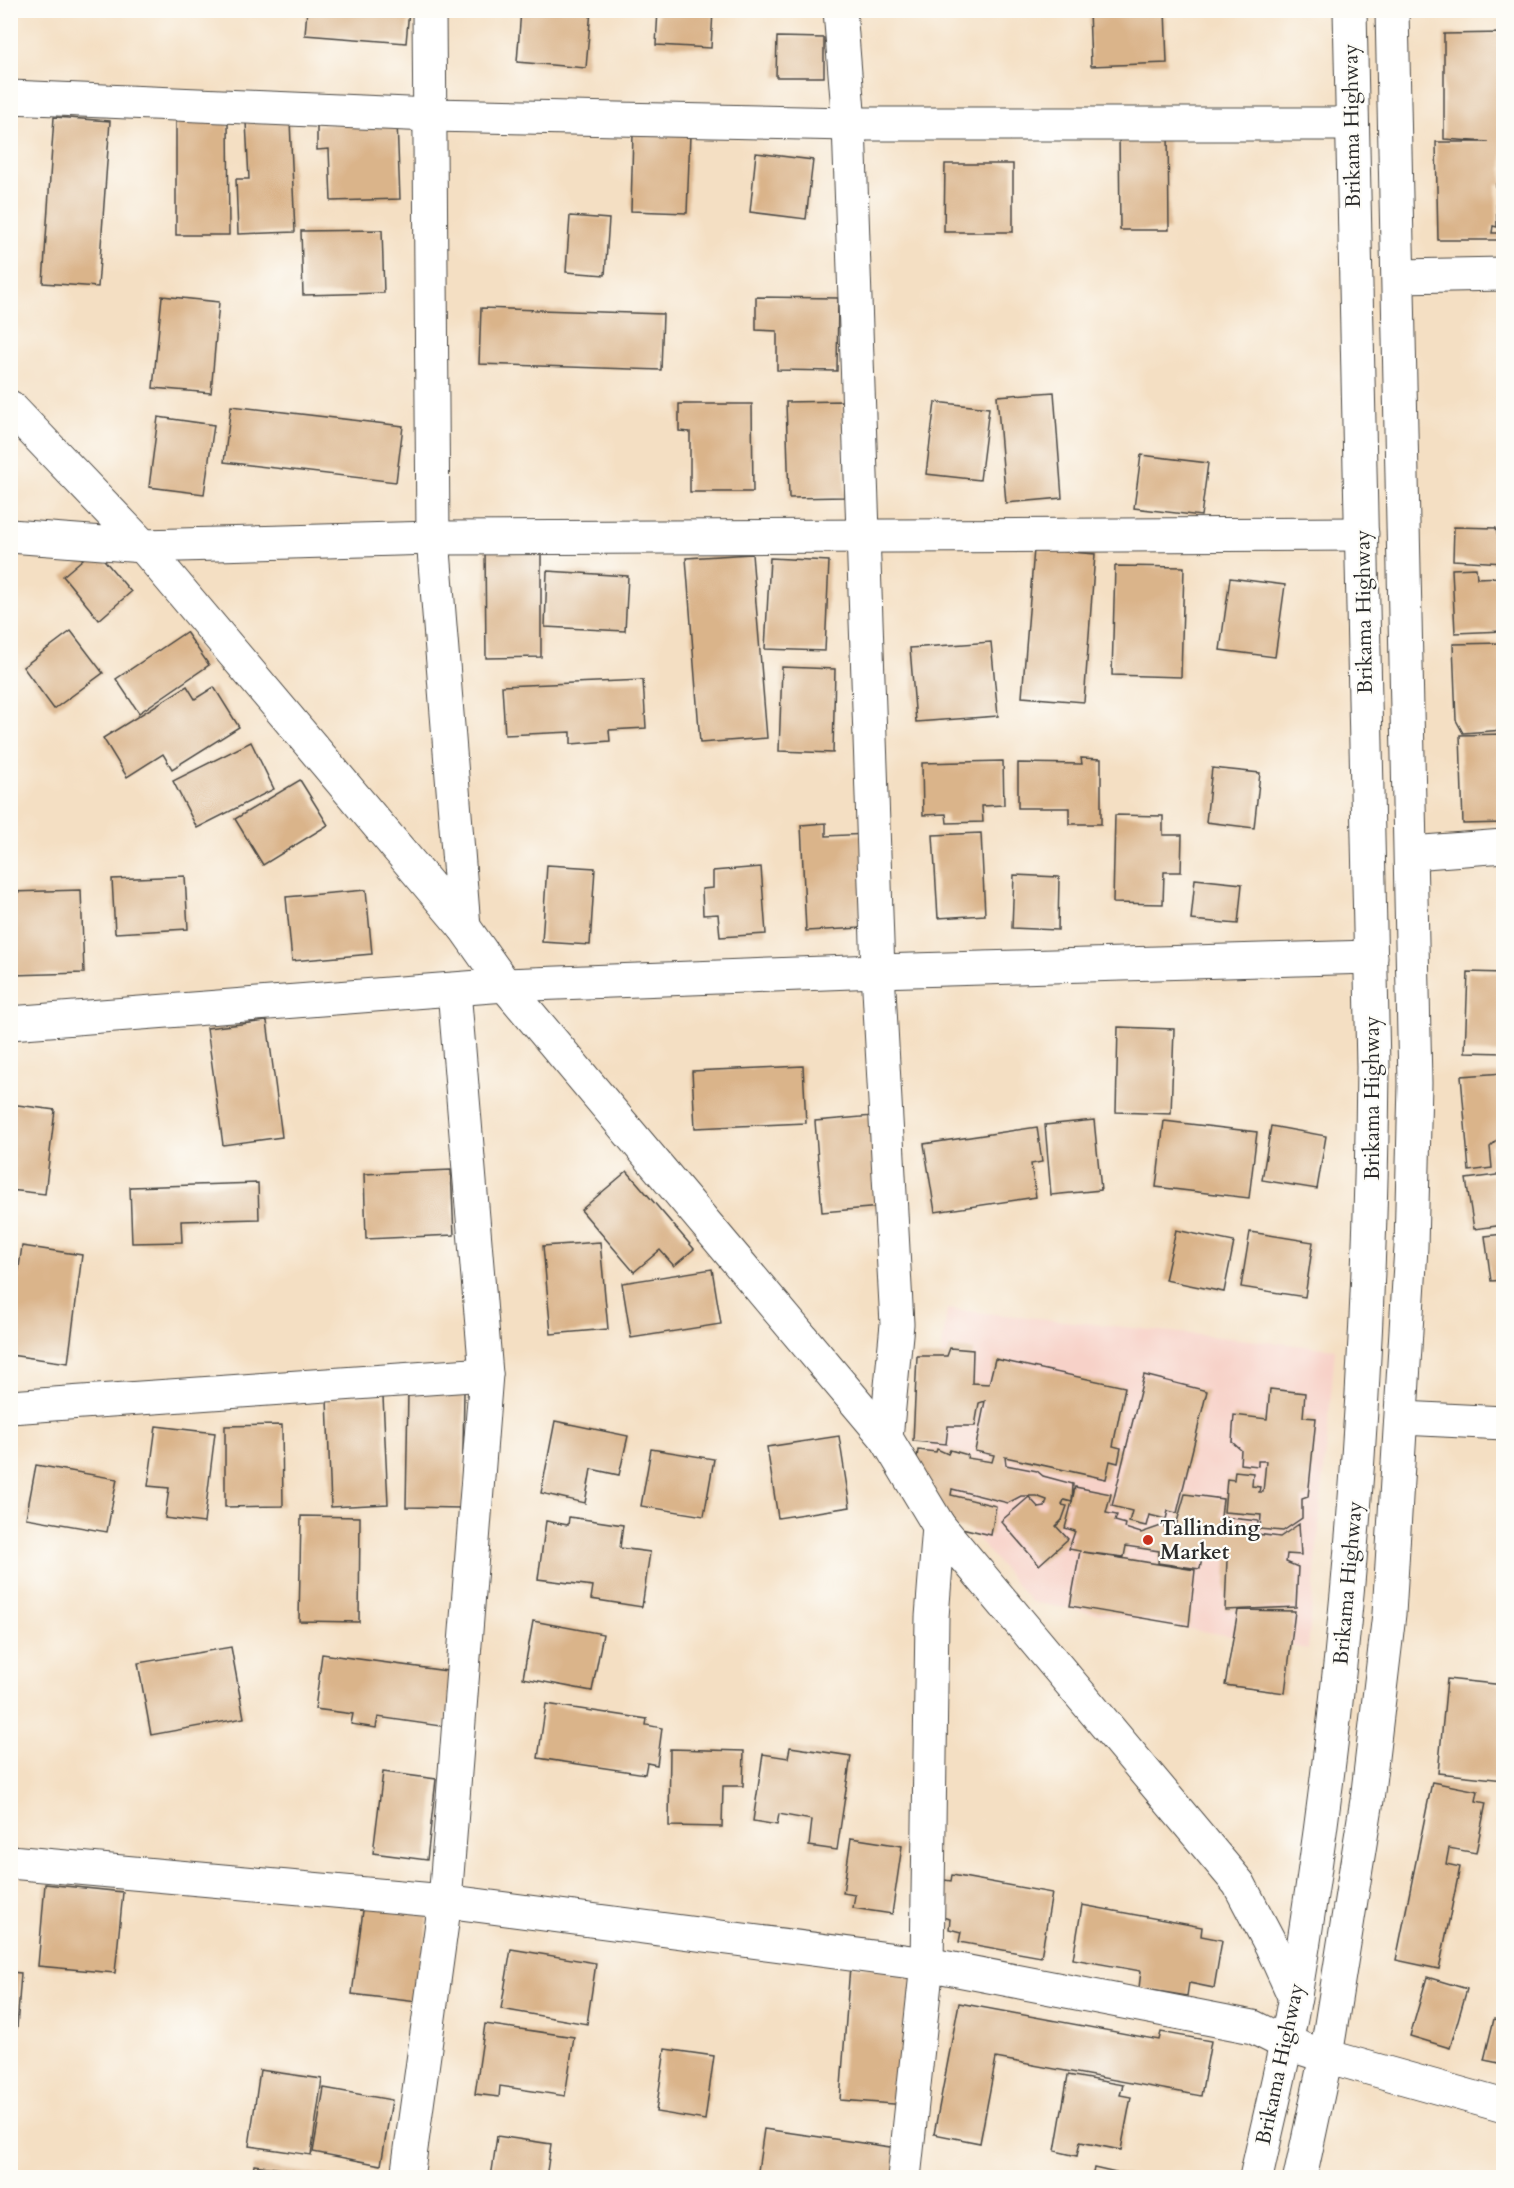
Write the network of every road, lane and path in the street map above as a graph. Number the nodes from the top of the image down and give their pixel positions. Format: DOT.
graph roads {
  1 [pos="429,10"];
  2 [pos="840,10"];
  3 [pos="1350,10"];
  4 [pos="1392,10"];
  5 [pos="10,97"];
  6 [pos="431,115"];
  7 [pos="849,124"];
  8 [pos="1351,124"];
  9 [pos="1503,273"];
  10 [pos="1399,276"];
  11 [pos="10,407"];
  12 [pos="1362,534"];
  13 [pos="863,535"];
  14 [pos="10,536"];
  15 [pos="433,538"];
  16 [pos="142,546"];
  17 [pos="1503,846"];
  18 [pos="1411,853"];
  19 [pos="464,927"];
  20 [pos="1371,957"];
  21 [pos="878,971"];
  22 [pos="505,986"];
  23 [pos="454,990"];
  24 [pos="10,1023"];
  25 [pos="486,1374"];
  26 [pos="10,1407"];
  27 [pos="1402,1418"];
  28 [pos="1503,1423"];
  29 [pos="886,1438"];
  30 [pos="939,1526"];
  31 [pos="10,1862"];
  32 [pos="445,1901"];
  33 [pos="927,1964"];
  34 [pos="1295,1998"];
  35 [pos="1285,2043"];
  36 [pos="1326,2056"];
  37 [pos="1503,2106"];
  38 [pos="407,2178"];
  39 [pos="904,2178"];
  40 [pos="1256,2178"];
  41 [pos="1300,2178"];
  1 -- 6 [label="main road"];
  2 -- 7 [label="main road"];
  3 -- 8 [label="main road, Brikama Highway"];
  4 -- 10 [label="main road, Brikama Highway"];
  5 -- 6 [label="main road"];
  6 -- 7 [label="main road"];
  6 -- 15 [label="main road"];
  7 -- 8 [label="main road"];
  7 -- 13 [label="main road"];
  8 -- 12 [label="main road, Brikama Highway"];
  9 -- 10 [label="main road"];
  10 -- 18 [label="main road, Brikama Highway"];
  11 -- 16 [label="main road"];
  12 -- 13 [label="main road"];
  12 -- 20 [label="main road, Brikama Highway"];
  13 -- 15 [label="main road"];
  13 -- 21 [label="main road"];
  14 -- 16 [label="main road"];
  15 -- 16 [label="main road"];
  15 -- 19 [label="main road"];
  16 -- 19 [label="main road"];
  17 -- 18 [label="main road"];
  18 -- 27 [label="main road, Brikama Highway"];
  19 -- 22 [label="main road"];
  20 -- 21 [label="main road"];
  20 -- 34 [label="main road, Brikama Highway"];
  21 -- 22 [label="main road"];
  21 -- 29 [label="main road"];
  22 -- 23 [label="main road"];
  22 -- 29 [label="main road"];
  23 -- 24 [label="main road"];
  23 -- 25 [label="main road"];
  25 -- 26 [label="main road"];
  25 -- 32 [label="main road"];
  27 -- 28 [label="main road"];
  27 -- 36 [label="main road, Brikama Highway"];
  29 -- 30 [label="main road"];
  30 -- 33 [label="main road"];
  30 -- 34 [label="main road"];
  31 -- 32 [label="main road"];
  32 -- 33 [label="main road"];
  32 -- 38 [label="main road"];
  33 -- 35 [label="main road"];
  33 -- 39 [label="main road"];
  34 -- 35 [label="main road, Brikama Highway"];
  35 -- 36 [label="main road"];
  35 -- 40 [label="main road, Brikama Highway"];
  36 -- 37 [label="main road"];
  36 -- 41 [label="main road, Brikama Highway"];
}
